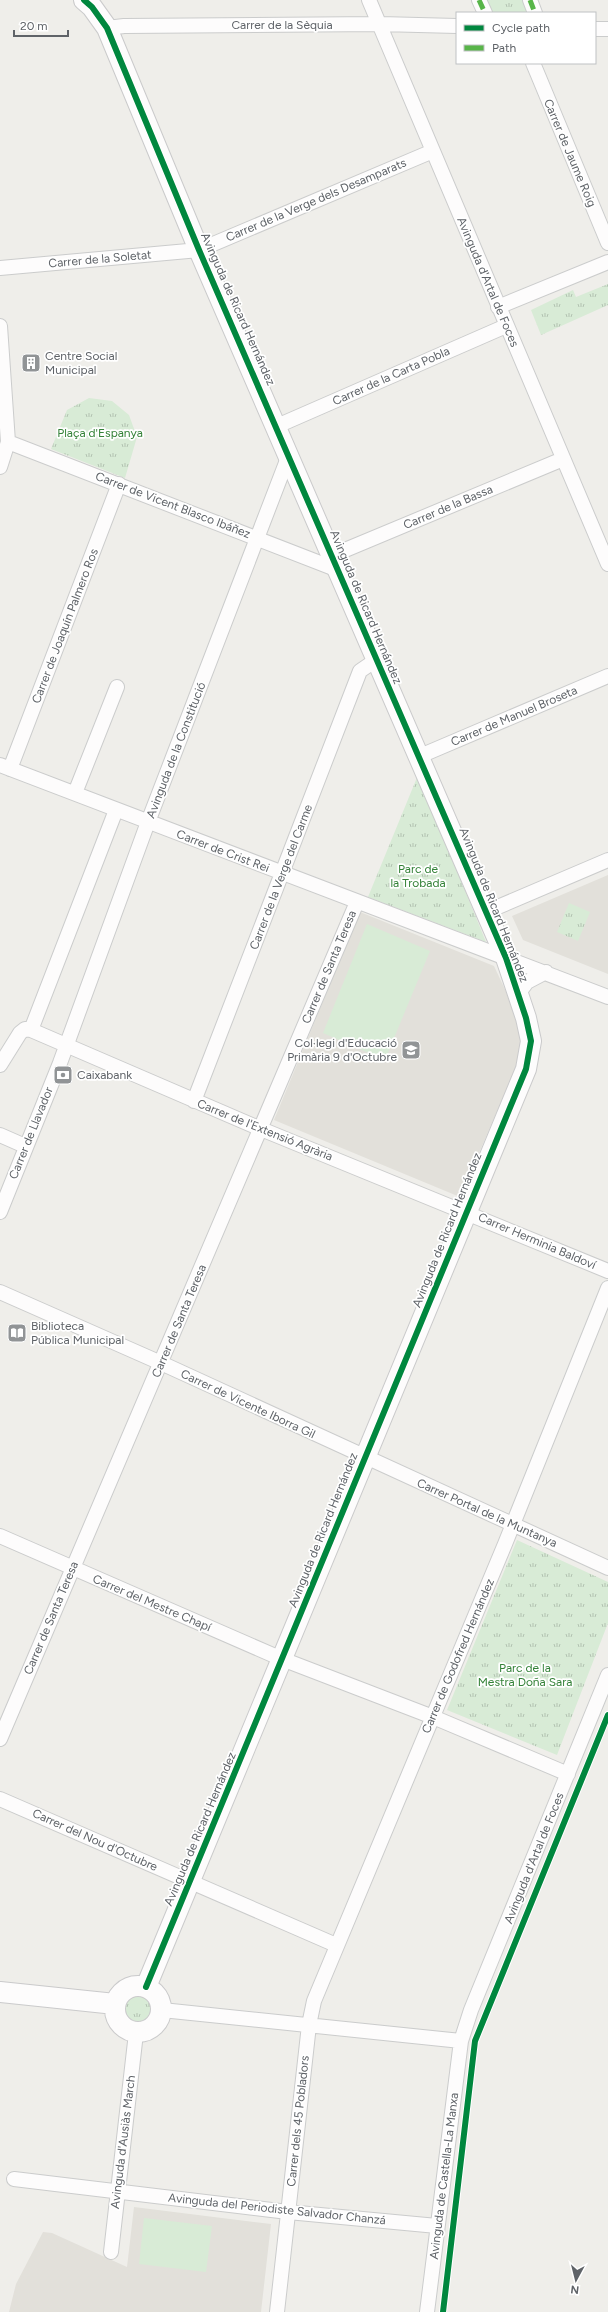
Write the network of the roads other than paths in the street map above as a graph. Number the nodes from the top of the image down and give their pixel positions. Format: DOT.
graph roads {
  1 [pos="84,0"];
  2 [pos="102,0"];
  3 [pos="369,0"];
  4 [pos="479,0"];
  5 [pos="530,0"];
  6 [pos="485,12"];
  7 [pos="535,12"];
  8 [pos="105,24"];
  9 [pos="380,24"];
  10 [pos="456,26"];
  11 [pos="596,29"];
  12 [pos="608,29"];
  13 [pos="533,64"];
  14 [pos="433,151"];
  15 [pos="608,243"];
  16 [pos="199,250"];
  17 [pos="608,262"];
  18 [pos="0,268"];
  19 [pos="498,307"];
  20 [pos="0,326"];
  21 [pos="506,326"];
  22 [pos="277,426"];
  23 [pos="8,442"];
  24 [pos="289,455"];
  25 [pos="563,459"];
  26 [pos="0,467"];
  27 [pos="120,484"];
  28 [pos="258,538"];
  29 [pos="607,559"];
  30 [pos="336,563"];
  31 [pos="376,660"];
  32 [pos="608,676"];
  33 [pos="117,687"];
  34 [pos="420,756"];
  35 [pos="5,767"];
  36 [pos="75,793"];
  37 [pos="116,810"];
  38 [pos="148,822"];
  39 [pos="608,860"];
  40 [pos="283,873"];
  41 [pos="357,902"];
  42 [pos="486,912"];
  43 [pos="506,958"];
  44 [pos="546,972"];
  45 [pos="518,994"];
  46 [pos="608,997"];
  47 [pos="31,1030"];
  48 [pos="66,1046"];
  49 [pos="0,1065"];
  50 [pos="194,1101"];
  51 [pos="261,1129"];
  52 [pos="0,1135"];
  53 [pos="26,1146"];
  54 [pos="466,1211"];
  55 [pos="0,1212"];
  56 [pos="608,1271"];
  57 [pos="608,1288"];
  58 [pos="0,1292"];
  59 [pos="161,1363"];
  60 [pos="365,1458"];
  61 [pos="513,1525"];
  62 [pos="0,1536"];
  63 [pos="72,1568"];
  64 [pos="608,1568"];
  65 [pos="282,1659"];
  66 [pos="608,1675"];
  67 [pos="433,1717"];
  68 [pos="0,1739"];
  69 [pos="568,1774"];
  70 [pos="0,1799"];
  71 [pos="190,1882"];
  72 [pos="336,1945"];
  73 [pos="146,1987"];
  74 [pos="0,1992"];
  75 [pos="116,2004"];
  76 [pos="162,2010"];
  77 [pos="309,2025"];
  78 [pos="136,2033"];
  79 [pos="461,2041"];
  80 [pos="14,2179"];
  81 [pos="117,2192"];
  82 [pos="288,2212"];
  83 [pos="437,2226"];
  84 [pos="111,2252"];
  85 [pos="277,2312"];
  86 [pos="427,2312"];
  1 -- 8 [label="street, Avinguda de Ricard Hernández"];
  2 -- 8 [label="street, Avinguda de Ricard Hernández"];
  3 -- 9 [label="street, Avinguda d'Artal de Foces"];
  4 -- 6 [label="street"];
  5 -- 7 [label="street"];
  8 -- 9 [label="street, Carrer de la Sèquia"];
  8 -- 16 [label="street, Avinguda de Ricard Hernández"];
  9 -- 10 [label="street, Carrer de la Sèquia"];
  9 -- 14 [label="street, Avinguda d'Artal de Foces"];
  11 -- 12 [label="street"];
  13 -- 15 [label="street, Carrer de Jaume Roig"];
  14 -- 16 [label="street, Carrer de la Verge dels Desamparats"];
  14 -- 19 [label="street, Avinguda d'Artal de Foces"];
  16 -- 18 [label="street, Carrer de la Soletat"];
  16 -- 22 [label="street, Avinguda de Ricard Hernández"];
  17 -- 19 [label="street"];
  19 -- 21 [label="street, Avinguda d'Artal de Foces"];
  20 -- 23 [label="street"];
  21 -- 22 [label="street, Carrer de la Carta Pobla"];
  21 -- 25 [label="street, Avinguda d'Artal de Foces"];
  22 -- 24 [label="street, Avinguda de Ricard Hernández"];
  23 -- 26 [label="street"];
  23 -- 27 [label="street, Carrer de Vicent Blasco Ibáñez"];
  24 -- 28 [label="street, Avinguda de la Constitució"];
  24 -- 30 [label="street, Avinguda de Ricard Hernández"];
  25 -- 29 [label="street, Avinguda d'Artal de Foces"];
  25 -- 30 [label="street, Carrer de la Bassa"];
  27 -- 28 [label="street, Carrer de Vicent Blasco Ibáñez"];
  27 -- 35 [label="street, Carrer de Joaquín Palmero Ros"];
  28 -- 30 [label="street, Carrer de Vicent Blasco Ibáñez"];
  28 -- 38 [label="street, Avinguda de la Constitució"];
  30 -- 31 [label="street, Avinguda de Ricard Hernández"];
  31 -- 34 [label="street, Avinguda de Ricard Hernández"];
  31 -- 40 [label="street, Carrer de la Verge del Carme"];
  32 -- 34 [label="street, Carrer de Manuel Broseta"];
  33 -- 36 [label="street"];
  34 -- 42 [label="street, Avinguda de Ricard Hernández"];
  35 -- 36 [label="street, Carrer de Crist Rei"];
  36 -- 37 [label="street, Carrer de Crist Rei"];
  37 -- 38 [label="street, Carrer de Crist Rei"];
  37 -- 47 [label="street"];
  38 -- 40 [label="street, Carrer de Crist Rei"];
  38 -- 48 [label="street, Avinguda de la Constitució"];
  39 -- 42 [label="street"];
  40 -- 41 [label="street, Carrer de Crist Rei"];
  40 -- 50 [label="street, Carrer de la Verge del Carme"];
  41 -- 43 [label="street, Carrer de Crist Rei"];
  41 -- 51 [label="street, Carrer de Santa Teresa"];
  42 -- 43 [label="street, Avinguda de Ricard Hernández"];
  43 -- 44 [label="street, Carrer de Crist Rei"];
  43 -- 45 [label="street, Avinguda de Ricard Hernández"];
  44 -- 45 [label="street"];
  44 -- 46 [label="street, Carrer de Crist Rei"];
  45 -- 54 [label="street, Avinguda de Ricard Hernández"];
  47 -- 48 [label="street"];
  47 -- 49 [label="street"];
  48 -- 50 [label="street, Carrer de l'Extensió Agrària"];
  48 -- 53 [label="street, Carrer de Llavador"];
  50 -- 51 [label="street, Carrer de l'Extensió Agrària"];
  51 -- 54 [label="street, Carrer de l'Extensió Agrària"];
  51 -- 59 [label="street, Carrer de Santa Teresa"];
  52 -- 53 [label="street"];
  53 -- 55 [label="street, Carrer de Llavador"];
  54 -- 56 [label="street, Carrer Herminia Baldoví"];
  54 -- 60 [label="street, Avinguda de Ricard Hernández"];
  57 -- 61 [label="street, Carrer de Godofred Hernández"];
  58 -- 59 [label="street, Carrer de Vicente Iborra Gil"];
  59 -- 60 [label="street, Carrer de Vicente Iborra Gil"];
  59 -- 63 [label="street, Carrer de Santa Teresa"];
  60 -- 61 [label="street, Carrer Portal de la Muntanya"];
  60 -- 65 [label="street, Avinguda de Ricard Hernández"];
  61 -- 64 [label="street, Carrer Portal de la Muntanya"];
  61 -- 67 [label="street, Carrer de Godofred Hernández"];
  62 -- 63 [label="street, Carrer del Mestre Chapí"];
  63 -- 65 [label="street, Carrer del Mestre Chapí"];
  63 -- 68 [label="street, Carrer de Santa Teresa"];
  65 -- 67 [label="street, Carrer del Mestre Chapí"];
  65 -- 71 [label="street, Avinguda de Ricard Hernández"];
  66 -- 69 [label="street, Avinguda d'Artal de Foces"];
  67 -- 69 [label="street, Carrer del Mestre Chapí"];
  67 -- 72 [label="street, Carrer de Godofred Hernández"];
  69 -- 79 [label="street, Avinguda d'Artal de Foces"];
  70 -- 71 [label="street, Carrer del Nou d'Octubre"];
  71 -- 72 [label="street, Carrer del Nou d'Octubre"];
  71 -- 73 [label="street, Avinguda de Ricard Hernández"];
  72 -- 77 [label="street, Carrer de Godofred Hernández"];
  73 -- 75 [label="street"];
  73 -- 76 [label="street"];
  74 -- 75 [label="street"];
  75 -- 78 [label="street"];
  76 -- 77 [label="street"];
  76 -- 78 [label="street"];
  77 -- 79 [label="street"];
  77 -- 82 [label="street, Carrer dels 45 Pobladors"];
  78 -- 81 [label="street, Avinguda d'Ausiàs March"];
  79 -- 83 [label="street, Avinguda de Castella-La Manxa"];
  80 -- 81 [label="street, Avinguda del Periodiste Salvador Chanzá"];
  81 -- 82 [label="street, Avinguda del Periodiste Salvador Chanzá"];
  81 -- 84 [label="street, Avinguda d'Ausiàs March"];
  82 -- 83 [label="street, Avinguda del Periodiste Salvador Chanzá"];
  82 -- 85 [label="street, Carrer dels 45 Pobladors"];
  83 -- 86 [label="street, Avinguda de Castella-La Manxa"];
}
